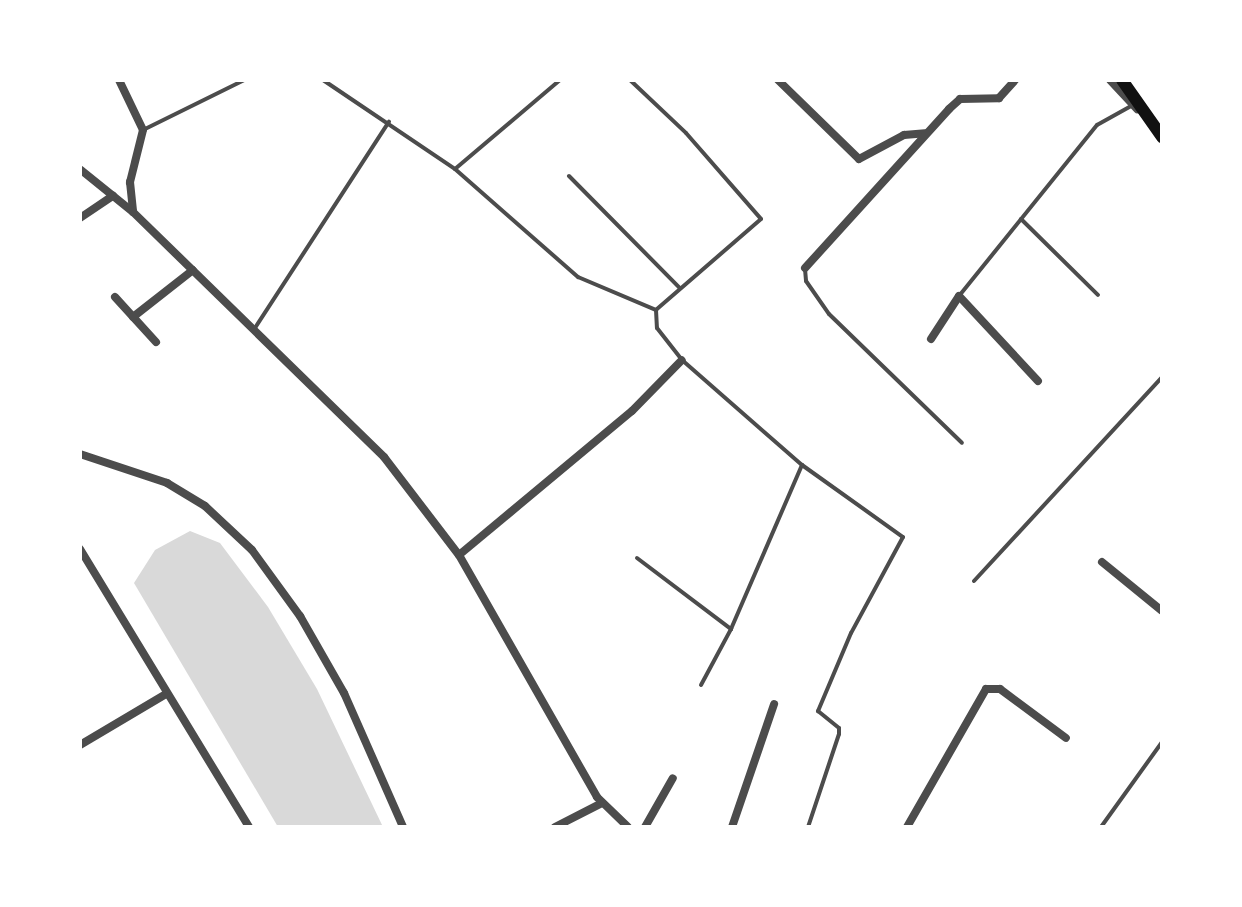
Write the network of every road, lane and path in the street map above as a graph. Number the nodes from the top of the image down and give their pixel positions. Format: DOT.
graph roads {
  1 [pos="119,80"];
  2 [pos="244,80"];
  3 [pos="323,80"];
  4 [pos="560,80"];
  5 [pos="630,80"];
  6 [pos="778,80"];
  7 [pos="1015,80"];
  8 [pos="1110,80"];
  9 [pos="1122,80"];
  10 [pos="1133,105"];
  11 [pos="389,122"];
  12 [pos="143,130"];
  13 [pos="925,133"];
  14 [pos="1161,135"];
  15 [pos="455,169"];
  16 [pos="81,170"];
  17 [pos="569,176"];
  18 [pos="113,196"];
  19 [pos="133,212"];
  20 [pos="80,218"];
  21 [pos="1021,219"];
  22 [pos="805,268"];
  23 [pos="193,270"];
  24 [pos="680,288"];
  25 [pos="1098,295"];
  26 [pos="959,296"];
  27 [pos="115,297"];
  28 [pos="656,310"];
  29 [pos="133,317"];
  30 [pos="255,328"];
  31 [pos="931,339"];
  32 [pos="156,342"];
  33 [pos="682,360"];
  34 [pos="1162,377"];
  35 [pos="1038,381"];
  36 [pos="962,443"];
  37 [pos="80,454"];
  38 [pos="802,465"];
  39 [pos="80,549"];
  40 [pos="459,555"];
  41 [pos="637,558"];
  42 [pos="1102,562"];
  43 [pos="974,581"];
  44 [pos="1162,611"];
  45 [pos="731,629"];
  46 [pos="701,685"];
  47 [pos="166,694"];
  48 [pos="774,704"];
  49 [pos="1066,738"];
  50 [pos="1162,742"];
  51 [pos="80,745"];
  52 [pos="673,778"];
  53 [pos="602,803"];
  54 [pos="249,827"];
  55 [pos="403,827"];
  56 [pos="555,827"];
  57 [pos="628,827"];
  58 [pos="645,827"];
  59 [pos="732,827"];
  60 [pos="808,827"];
  61 [pos="907,827"];
  62 [pos="1101,827"];
  1 -- 12 [label="street"];
  2 -- 12 [label="lane"];
  3 -- 11 [label="lane"];
  4 -- 15 [label="lane"];
  5 -- 24 [label="lane"];
  6 -- 13 [label="street"];
  7 -- 13 [label="street"];
  8 -- 10 [label="street"];
  9 -- 14 [label="highway"];
  10 -- 14 [label="street"];
  10 -- 21 [label="lane"];
  11 -- 15 [label="lane"];
  11 -- 30 [label="lane"];
  12 -- 19 [label="street"];
  13 -- 22 [label="street"];
  15 -- 28 [label="lane"];
  16 -- 18 [label="street"];
  17 -- 24 [label="lane"];
  18 -- 19 [label="street"];
  18 -- 20 [label="street"];
  19 -- 23 [label="street"];
  21 -- 25 [label="lane"];
  21 -- 26 [label="lane"];
  22 -- 36 [label="lane"];
  23 -- 29 [label="street"];
  23 -- 30 [label="street"];
  24 -- 28 [label="lane"];
  26 -- 31 [label="street"];
  26 -- 35 [label="street"];
  27 -- 29 [label="street"];
  28 -- 33 [label="lane"];
  29 -- 32 [label="street"];
  30 -- 40 [label="street"];
  33 -- 38 [label="lane"];
  33 -- 40 [label="street"];
  34 -- 43 [label="lane"];
  37 -- 55 [label="street"];
  38 -- 45 [label="lane"];
  38 -- 60 [label="lane"];
  39 -- 47 [label="street"];
  40 -- 53 [label="street"];
  41 -- 45 [label="lane"];
  42 -- 44 [label="street"];
  45 -- 46 [label="lane"];
  47 -- 51 [label="street"];
  47 -- 54 [label="street"];
  48 -- 59 [label="street"];
  49 -- 61 [label="street"];
  50 -- 62 [label="lane"];
  52 -- 58 [label="street"];
  53 -- 56 [label="street"];
  53 -- 57 [label="street"];
}
